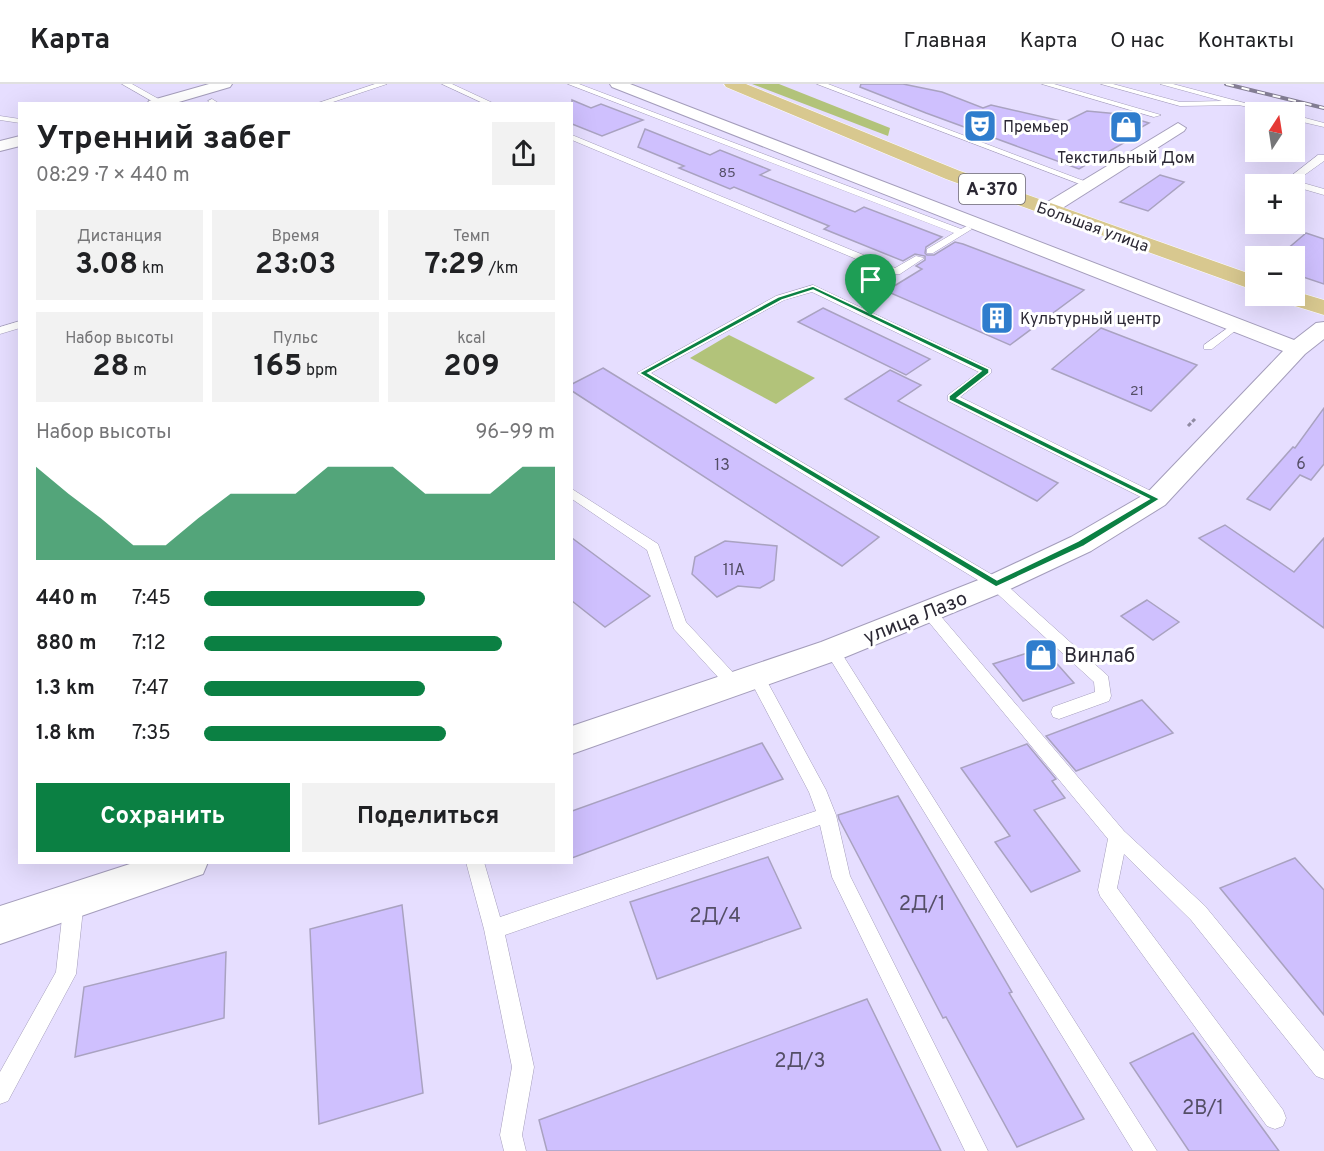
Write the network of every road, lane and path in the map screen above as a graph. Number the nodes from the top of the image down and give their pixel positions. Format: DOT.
graph roads {
  1 [pos="126,84"];
  2 [pos="225,84"];
  3 [pos="383,84"];
  4 [pos="446,84"];
  5 [pos="572,84"];
  6 [pos="617,84"];
  7 [pos="734,84"];
  8 [pos="821,84"];
  9 [pos="1046,84"];
  10 [pos="1105,84"];
  11 [pos="1164,84"];
  12 [pos="155,102"];
  13 [pos="161,102"];
  14 [pos="324,102"];
  15 [pos="487,102"];
  16 [pos="1239,103"];
  17 [pos="1245,104"];
  18 [pos="1156,115"];
  19 [pos="0,118"];
  20 [pos="1305,120"];
  21 [pos="18,121"];
  22 [pos="1324,125"];
  23 [pos="1178,128"];
  24 [pos="573,137"];
  25 [pos="18,142"];
  26 [pos="0,146"];
  27 [pos="1324,158"];
  28 [pos="1088,184"];
  29 [pos="1324,192"];
  30 [pos="1047,210"];
  31 [pos="968,228"];
  32 [pos="930,251"];
  33 [pos="919,258"];
  34 [pos="1245,280"];
  35 [pos="1305,302"];
  36 [pos="1324,308"];
  37 [pos="18,325"];
  38 [pos="1236,326"];
  39 [pos="1324,328"];
  40 [pos="0,331"];
  41 [pos="1208,347"];
  42 [pos="1297,349"];
  43 [pos="573,494"];
  44 [pos="1156,499"];
  45 [pos="996,584"];
  46 [pos="928,611"];
  47 [pos="832,650"];
  48 [pos="745,680"];
  49 [pos="1059,712"];
  50 [pos="573,740"];
  51 [pos="827,815"];
  52 [pos="1118,837"];
  53 [pos="184,864"];
  54 [pos="476,864"];
  55 [pos="74,900"];
  56 [pos="0,925"];
  57 [pos="494,929"];
  58 [pos="1324,1068"];
  59 [pos="0,1093"];
  60 [pos="1275,1118"];
  61 [pos="515,1151"];
  62 [pos="977,1151"];
  63 [pos="1146,1151"];
  1 -- 12 [label="lane"];
  2 -- 13 [label="street"];
  3 -- 14 [label="lane"];
  4 -- 15 [label="lane"];
  5 -- 31 [label="lane"];
  6 -- 31 [label="street"];
  7 -- 30 [label="highway, Большая улица / А-370"];
  8 -- 28 [label="lane"];
  9 -- 18 [label="lane"];
  10 -- 16 [label="lane"];
  11 -- 16 [label="lane"];
  16 -- 17 [label="lane"];
  19 -- 21 [label="lane"];
  20 -- 22 [label="lane"];
  23 -- 28 [label="street"];
  24 -- 33 [label="lane"];
  25 -- 26 [label="street"];
  27 -- 29 [label="lane"];
  28 -- 30 [label="street"];
  30 -- 34 [label="highway, Большая улица / А-370"];
  31 -- 32 [label="lane"];
  31 -- 38 [label="street"];
  35 -- 36 [label="highway"];
  37 -- 40 [label="lane"];
  38 -- 41 [label="lane"];
  38 -- 42 [label="street"];
  39 -- 42 [label="street, улица Лазо"];
  42 -- 44 [label="street, улица Лазо"];
  43 -- 48 [label="lane"];
  44 -- 45 [label="street, улица Лазо"];
  44 -- 45 [label="lane"];
  45 -- 46 [label="street, улица Лазо"];
  45 -- 49 [label="lane"];
  46 -- 47 [label="street, улица Лазо"];
  46 -- 52 [label="lane"];
  47 -- 48 [label="street, улица Лазо"];
  47 -- 63 [label="lane"];
  48 -- 50 [label="street, улица Лазо"];
  48 -- 51 [label="lane"];
  51 -- 57 [label="lane"];
  51 -- 62 [label="lane"];
  52 -- 58 [label="lane"];
  52 -- 60 [label="lane"];
  53 -- 55 [label="street"];
  54 -- 57 [label="lane"];
  55 -- 56 [label="street"];
  55 -- 59 [label="lane"];
  57 -- 61 [label="lane"];
}
